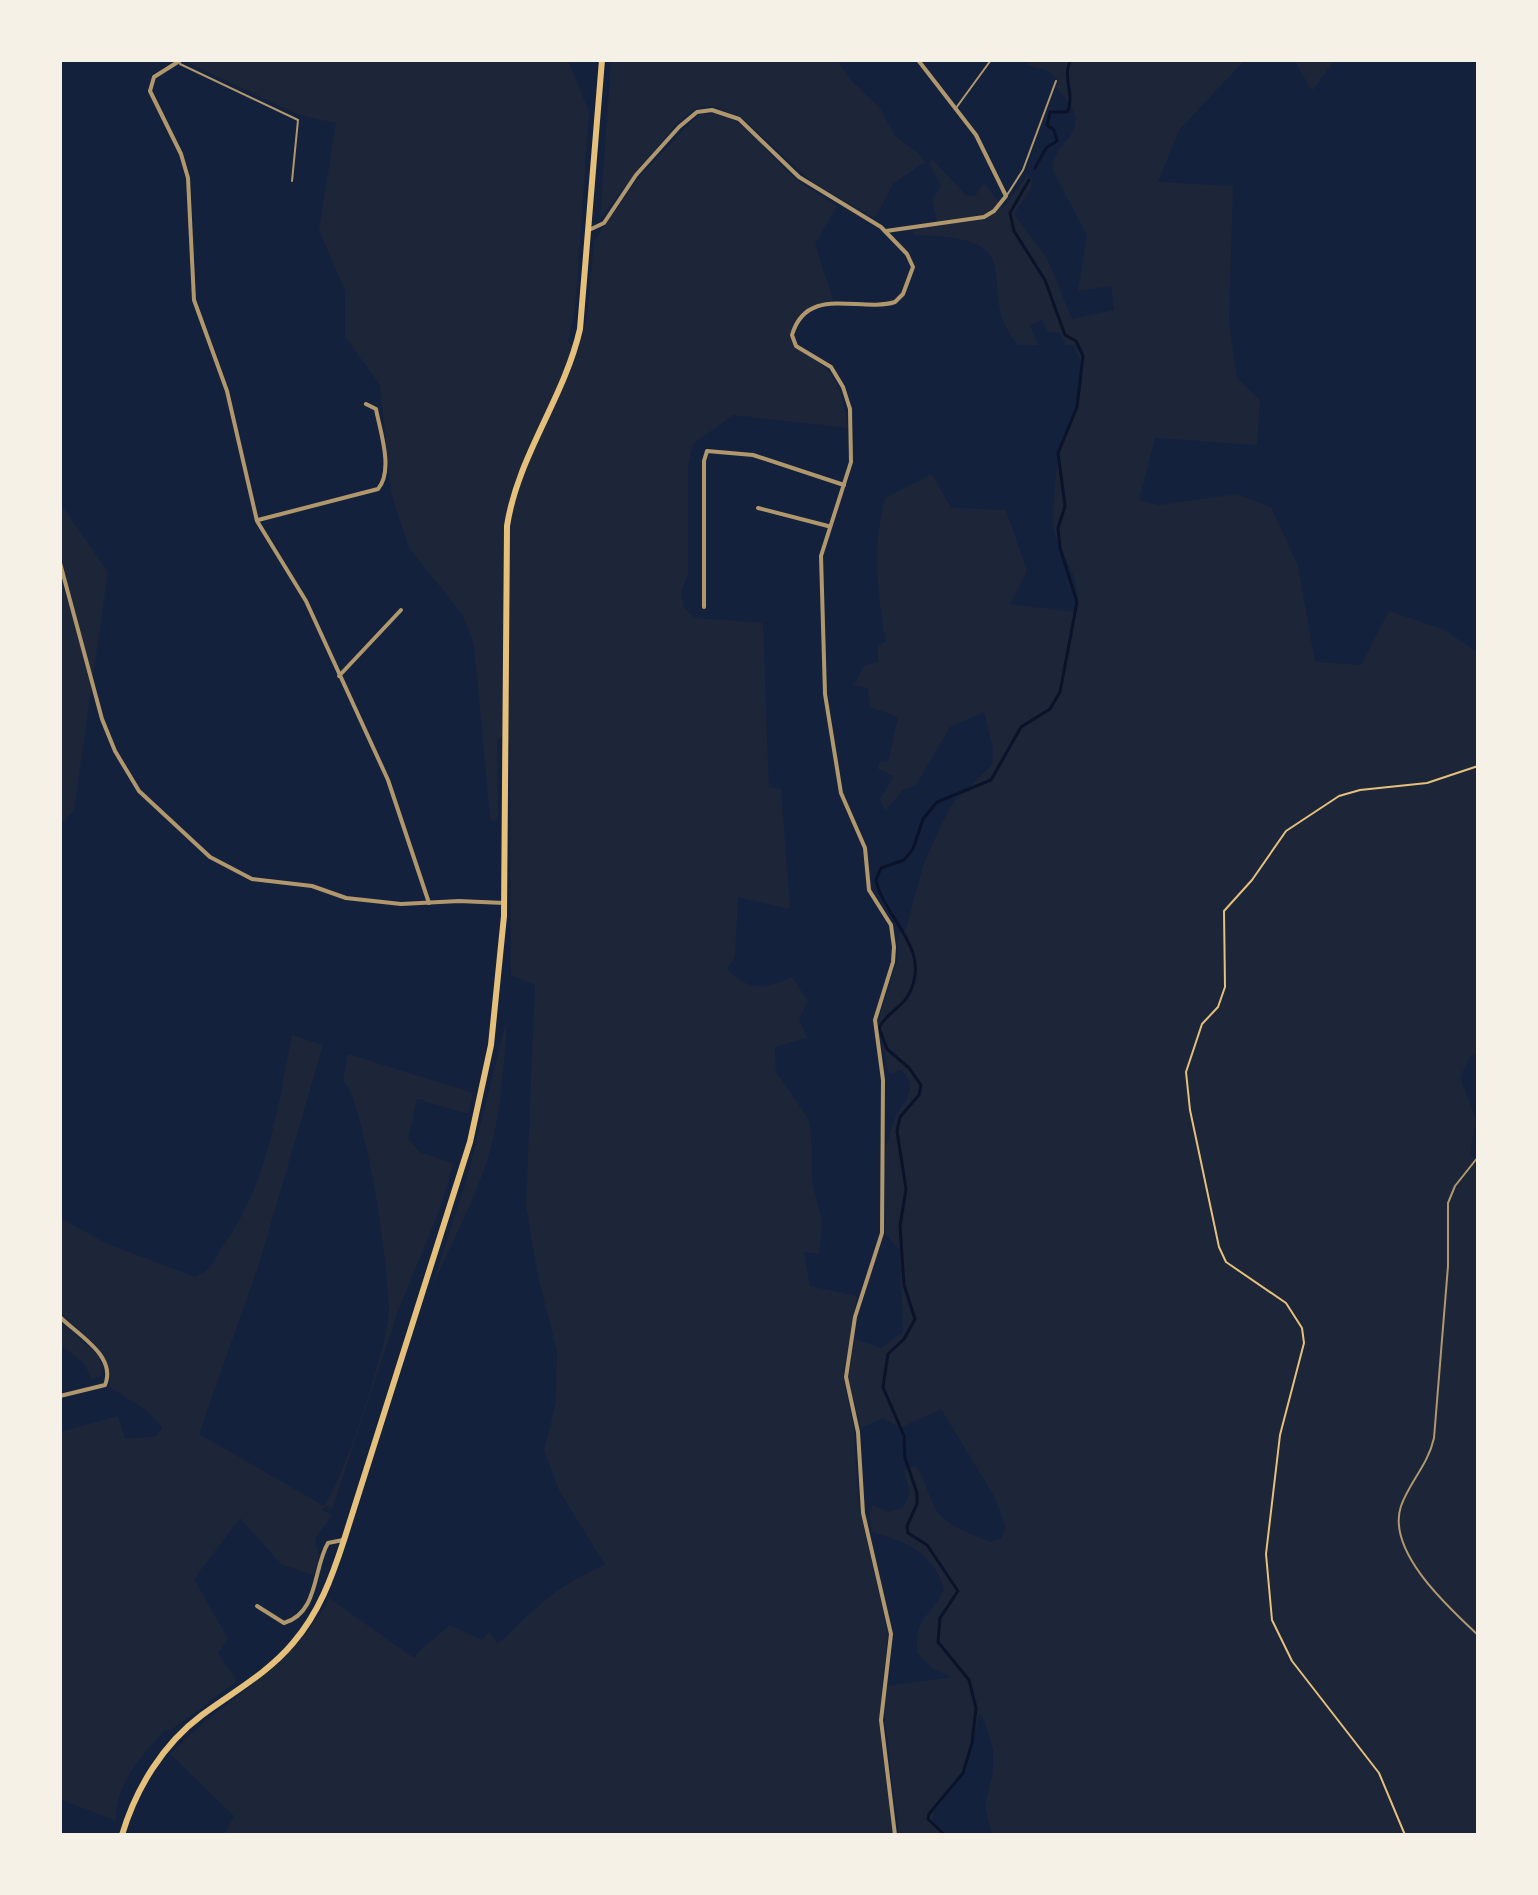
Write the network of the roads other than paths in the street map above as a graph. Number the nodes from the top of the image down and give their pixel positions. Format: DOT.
graph roads {
  1 [pos="602,60"];
  2 [pos="918,60"];
  3 [pos="991,60"];
  4 [pos="180,62"];
  5 [pos="1056,81"];
  6 [pos="956,108"];
  7 [pos="292,181"];
  8 [pos="1006,196"];
  9 [pos="589,230"];
  10 [pos="886,231"];
  11 [pos="366,404"];
  12 [pos="844,485"];
  13 [pos="758,508"];
  14 [pos="257,521"];
  15 [pos="828,526"];
  16 [pos="60,563"];
  17 [pos="704,607"];
  18 [pos="401,610"];
  19 [pos="339,676"];
  20 [pos="429,903"];
  21 [pos="504,903"];
  22 [pos="1478,1157"];
  23 [pos="60,1317"];
  24 [pos="60,1396"];
  25 [pos="344,1540"];
  26 [pos="257,1606"];
  27 [pos="1478,1635"];
  28 [pos="122,1835"];
  29 [pos="895,1835"];
  1 -- 9 [label="main road"];
  2 -- 6 [label="street"];
  3 -- 6 [label="lane"];
  4 -- 7 [label="lane"];
  4 -- 14 [label="street"];
  5 -- 8 [label="lane"];
  6 -- 8 [label="street"];
  8 -- 10 [label="street"];
  9 -- 10 [label="street"];
  9 -- 21 [label="main road"];
  10 -- 12 [label="street"];
  11 -- 14 [label="street"];
  12 -- 15 [label="street"];
  12 -- 17 [label="street"];
  13 -- 15 [label="street"];
  14 -- 19 [label="street"];
  15 -- 29 [label="street"];
  16 -- 20 [label="street"];
  18 -- 19 [label="street"];
  19 -- 20 [label="street"];
  20 -- 21 [label="street"];
  21 -- 25 [label="main road"];
  22 -- 27 [label="lane"];
  23 -- 24 [label="street"];
  25 -- 26 [label="street"];
  25 -- 28 [label="main road"];
}
